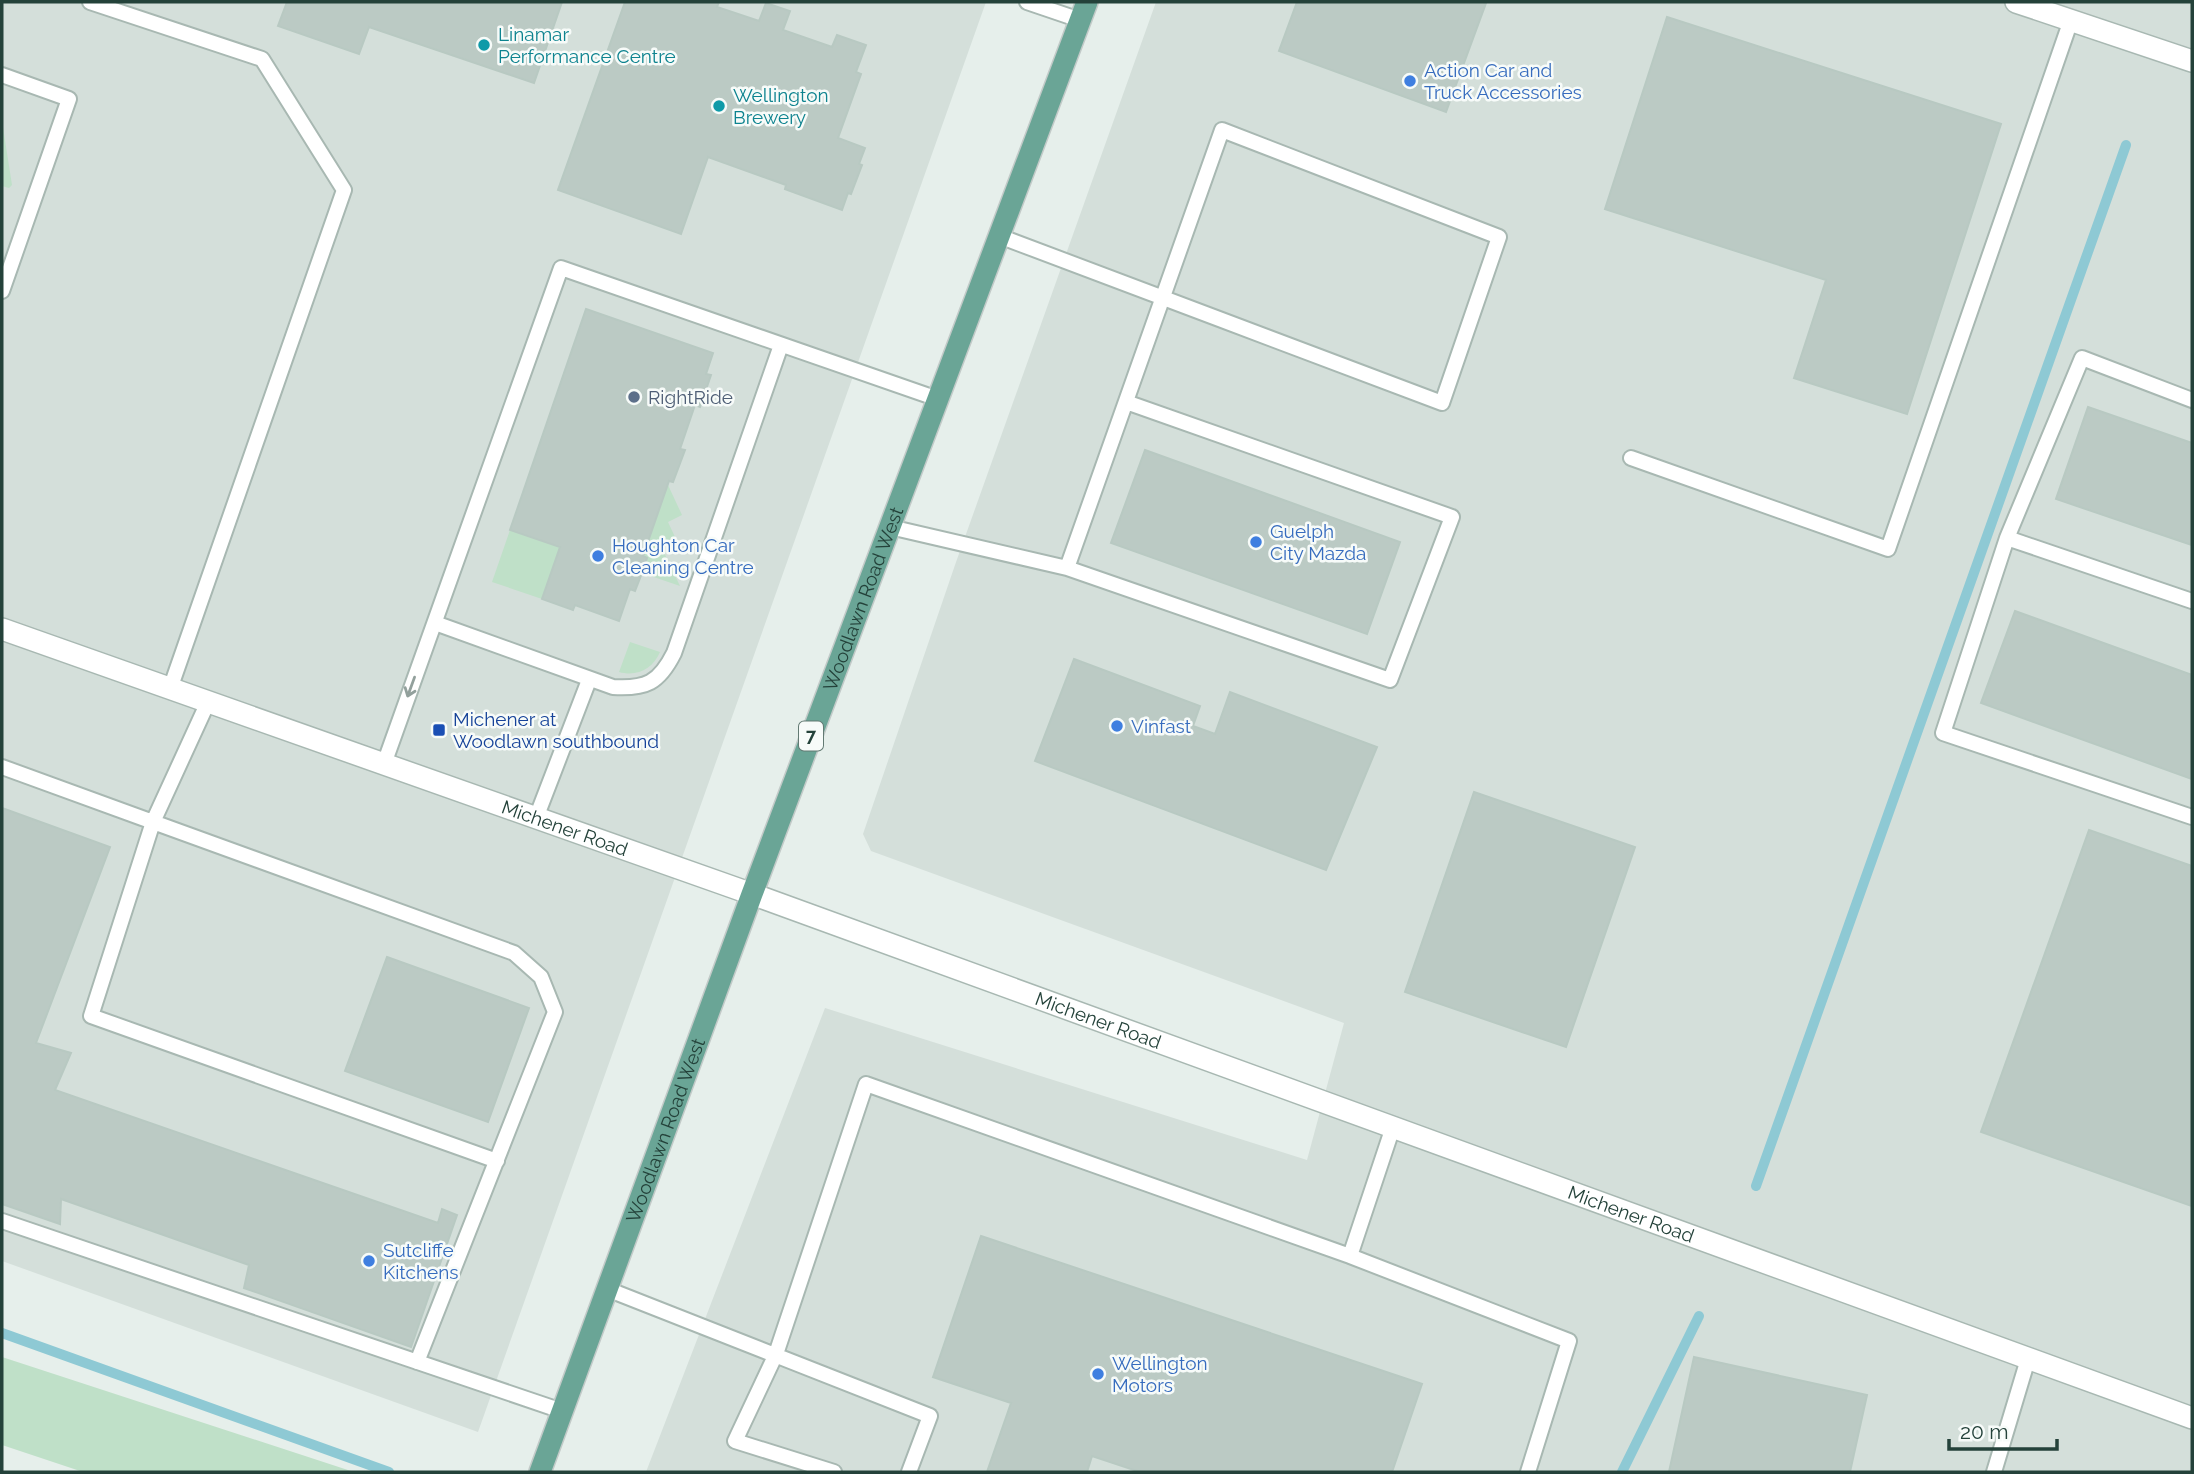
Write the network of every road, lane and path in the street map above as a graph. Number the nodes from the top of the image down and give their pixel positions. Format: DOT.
graph roads {
  1 [pos="90,2"];
  2 [pos="1027,2"];
  3 [pos="2016,2"];
  4 [pos="1084,11"];
  5 [pos="2071,20"];
  6 [pos="2192,61"];
  7 [pos="2,75"];
  8 [pos="999,236"];
  9 [pos="2,291"];
  10 [pos="1163,298"];
  11 [pos="781,345"];
  12 [pos="938,399"];
  13 [pos="2192,400"];
  14 [pos="1126,402"];
  15 [pos="1631,458"];
  16 [pos="890,527"];
  17 [pos="2007,538"];
  18 [pos="1067,568"];
  19 [pos="2192,601"];
  20 [pos="435,623"];
  21 [pos="2,629"];
  22 [pos="589,680"];
  23 [pos="170,689"];
  24 [pos="208,702"];
  25 [pos="384,764"];
  26 [pos="2,767"];
  27 [pos="2192,817"];
  28 [pos="536,818"];
  29 [pos="153,822"];
  30 [pos="752,894"];
  31 [pos="1393,1127"];
  32 [pos="497,1161"];
  33 [pos="2,1221"];
  34 [pos="1350,1256"];
  35 [pos="607,1289"];
  36 [pos="776,1354"];
  37 [pos="2028,1359"];
  38 [pos="417,1362"];
  39 [pos="562,1411"];
  40 [pos="2192,1418"];
  41 [pos="540,1472"];
  42 [pos="834,1472"];
  43 [pos="909,1472"];
  44 [pos="1528,1472"];
  45 [pos="1994,1472"];
  1 -- 23 [label="lane"];
  2 -- 4 [label="lane"];
  3 -- 5 [label="street"];
  4 -- 8 [label="main road, Woodlawn Road West / 7"];
  5 -- 6 [label="street"];
  5 -- 15 [label="lane"];
  7 -- 9 [label="lane"];
  8 -- 10 [label="lane"];
  8 -- 12 [label="main road, Woodlawn Road West / 7"];
  10 -- 10 [label="lane"];
  10 -- 14 [label="lane"];
  11 -- 12 [label="lane"];
  11 -- 20 [label="lane"];
  11 -- 22 [label="lane"];
  12 -- 16 [label="main road, Woodlawn Road West / 7"];
  13 -- 17 [label="lane"];
  14 -- 18 [label="lane"];
  14 -- 18 [label="lane"];
  16 -- 18 [label="lane"];
  16 -- 30 [label="main road, Woodlawn Road West / 7"];
  17 -- 19 [label="lane"];
  17 -- 27 [label="lane"];
  20 -- 22 [label="lane"];
  20 -- 25 [label="lane, one-way"];
  21 -- 23 [label="street, Michener Road"];
  22 -- 28 [label="lane"];
  23 -- 24 [label="street, Michener Road"];
  24 -- 25 [label="street, Michener Road"];
  24 -- 29 [label="lane"];
  25 -- 28 [label="street, Michener Road"];
  26 -- 29 [label="lane"];
  28 -- 30 [label="street, Michener Road"];
  29 -- 32 [label="lane"];
  29 -- 32 [label="lane"];
  30 -- 31 [label="street, Michener Road"];
  30 -- 35 [label="main road, Woodlawn Road West / 7"];
  31 -- 34 [label="lane"];
  31 -- 37 [label="street, Michener Road"];
  32 -- 38 [label="lane"];
  33 -- 38 [label="lane"];
  34 -- 36 [label="lane"];
  34 -- 44 [label="lane"];
  35 -- 36 [label="lane"];
  35 -- 39 [label="main road, Woodlawn Road West / 7"];
  36 -- 42 [label="lane"];
  36 -- 43 [label="lane"];
  37 -- 40 [label="street, Michener Road"];
  37 -- 45 [label="lane"];
  38 -- 39 [label="lane"];
  39 -- 41 [label="main road, Woodlawn Road West / 7"];
}
